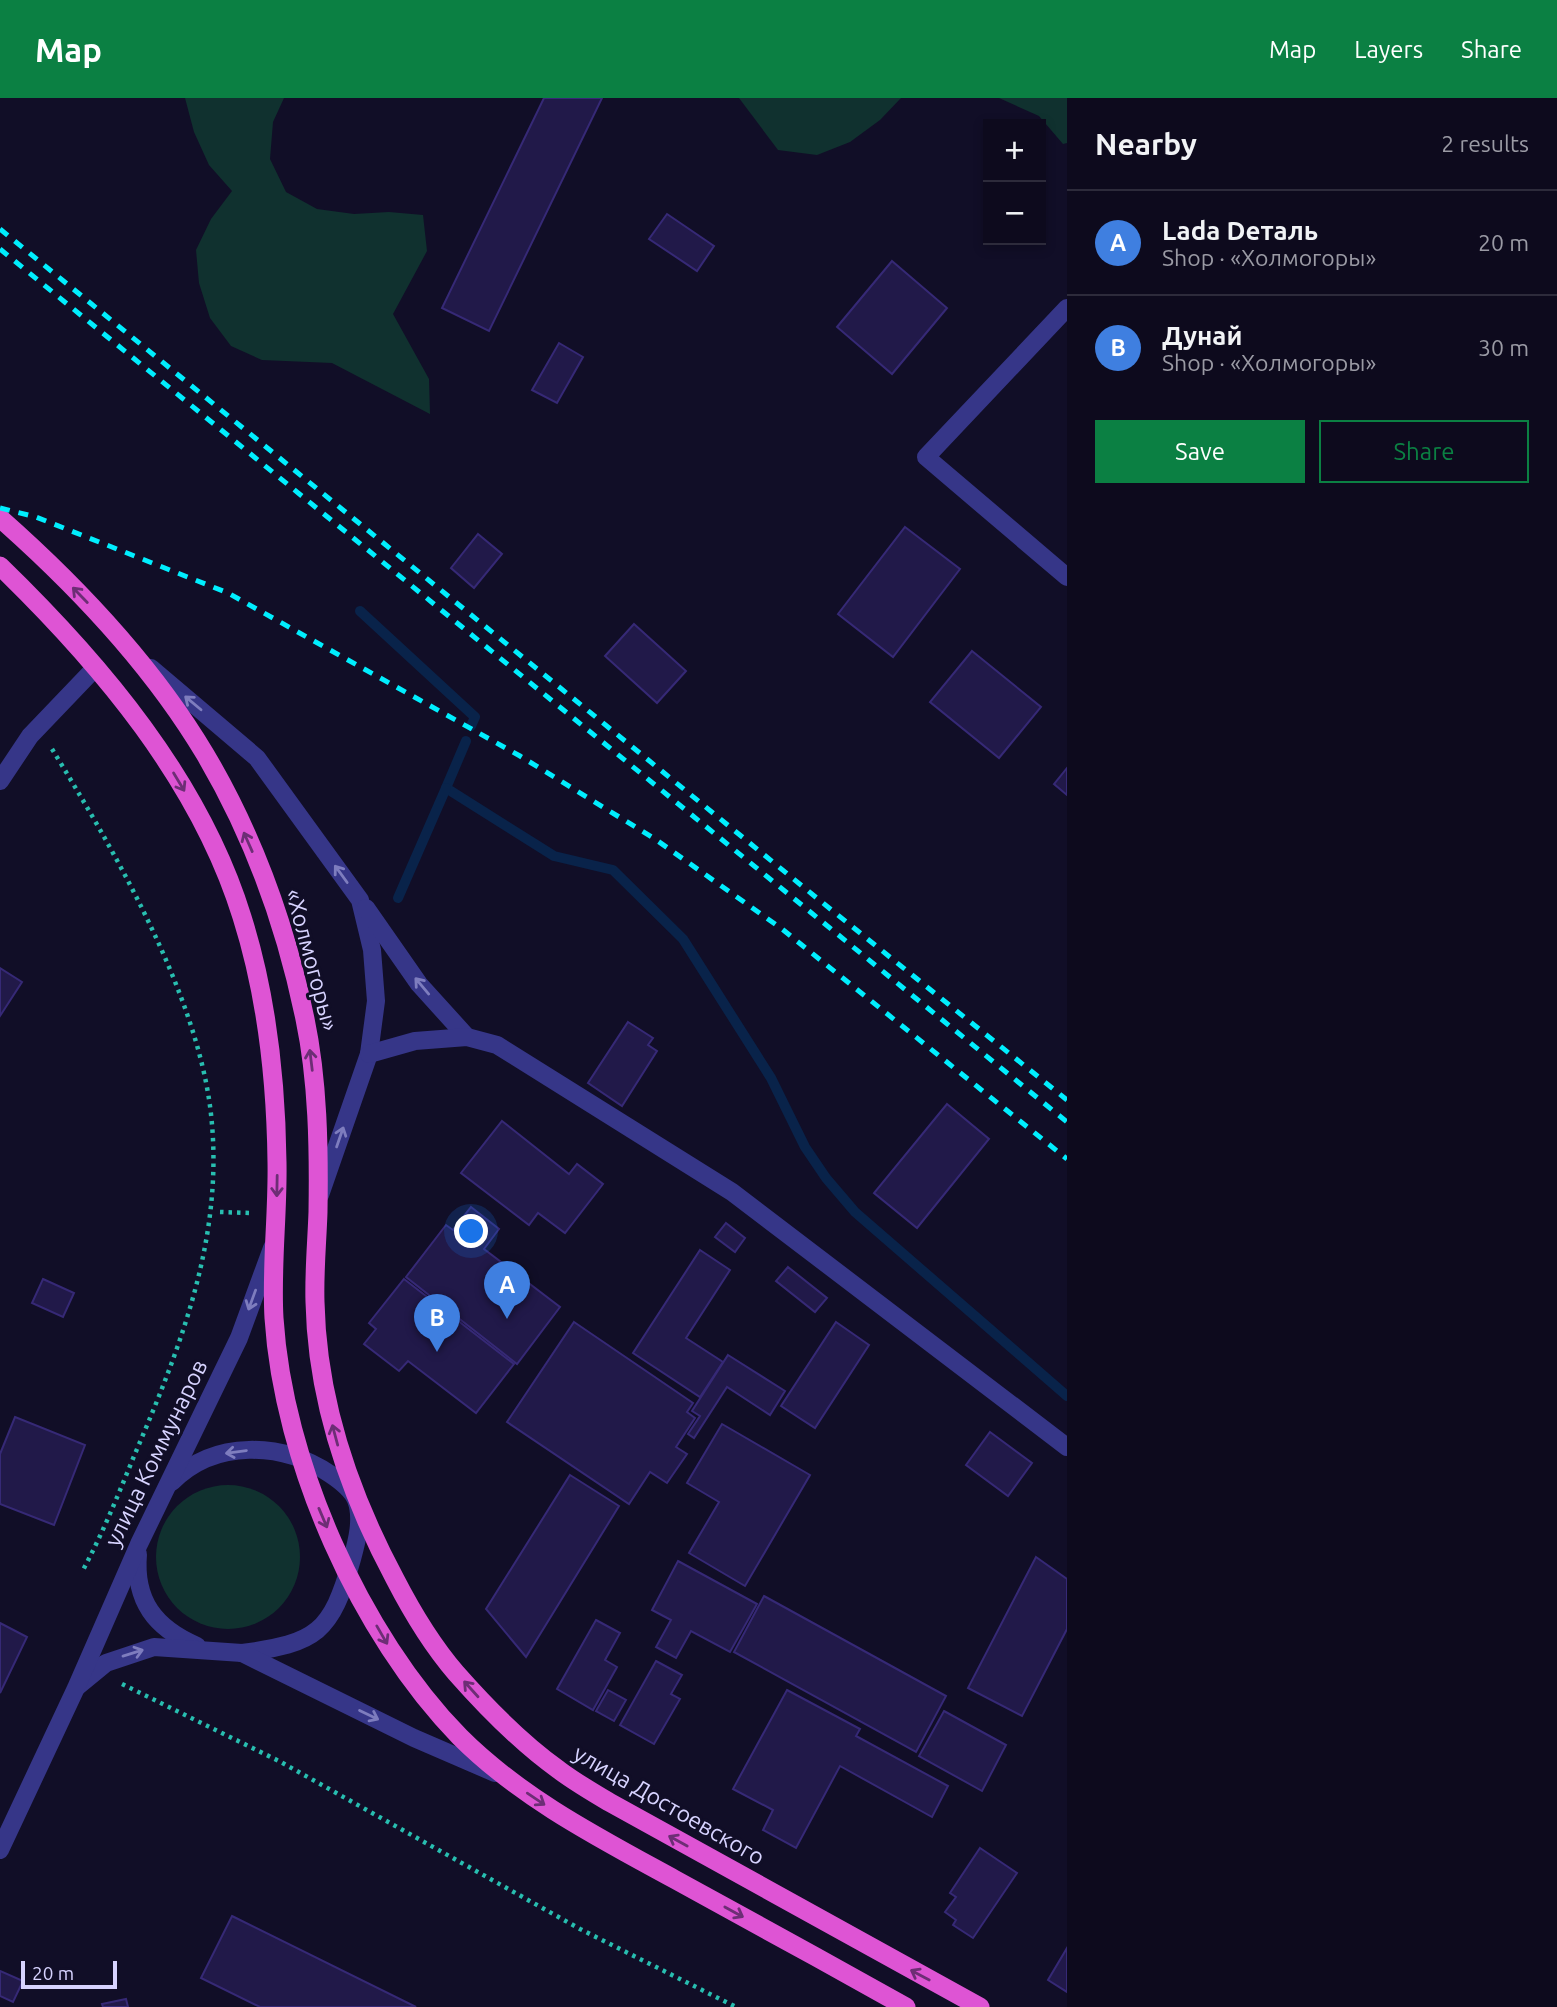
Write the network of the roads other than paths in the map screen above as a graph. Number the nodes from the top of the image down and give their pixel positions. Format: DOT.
graph roads {
  1 [pos="1067,309"];
  2 [pos="0,518"];
  3 [pos="0,566"];
  4 [pos="1067,577"];
  5 [pos="125,646"];
  6 [pos="96,667"];
  7 [pos="0,780"];
  8 [pos="360,900"];
  9 [pos="467,1037"];
  10 [pos="369,1054"];
  11 [pos="318,1202"];
  12 [pos="276,1236"];
  13 [pos="1067,1447"];
  14 [pos="303,1458"];
  15 [pos="164,1491"];
  16 [pos="356,1500"];
  17 [pos="139,1544"];
  18 [pos="347,1576"];
  19 [pos="206,1650"];
  20 [pos="242,1653"];
  21 [pos="76,1688"];
  22 [pos="509,1779"];
  23 [pos="0,1850"];
  24 [pos="906,2007"];
  25 [pos="980,2007"];
  1 -- 4 [label="street"];
  5 -- 2 [label="highway, «Холмогоры», one-way"];
  3 -- 6 [label="highway"];
  8 -- 5 [label="street, one-way"];
  11 -- 5 [label="highway, «Холмогоры», one-way"];
  6 -- 7 [label="street"];
  6 -- 12 [label="highway, one-way"];
  9 -- 8 [label="street, one-way"];
  8 -- 10 [label="street"];
  9 -- 10 [label="street"];
  9 -- 13 [label="street"];
  11 -- 10 [label="street, one-way"];
  16 -- 11 [label="highway, «Холмогоры», one-way"];
  12 -- 14 [label="highway"];
  12 -- 15 [label="street, улица Коммунаров, one-way"];
  14 -- 15 [label="street, one-way"];
  14 -- 16 [label="street"];
  14 -- 18 [label="highway, one-way"];
  15 -- 17 [label="street, улица Коммунаров"];
  16 -- 18 [label="street"];
  25 -- 16 [label="highway, улица Достоевского, one-way"];
  17 -- 19 [label="street"];
  17 -- 21 [label="street, улица Коммунаров"];
  18 -- 20 [label="street"];
  18 -- 22 [label="highway, one-way"];
  19 -- 20 [label="street, улица Коммунаров"];
  21 -- 19 [label="street, улица Коммунаров, one-way"];
  20 -- 22 [label="street, улица Коммунаров, one-way"];
  21 -- 23 [label="street, улица Коммунаров"];
  22 -- 24 [label="highway, one-way"];
}
